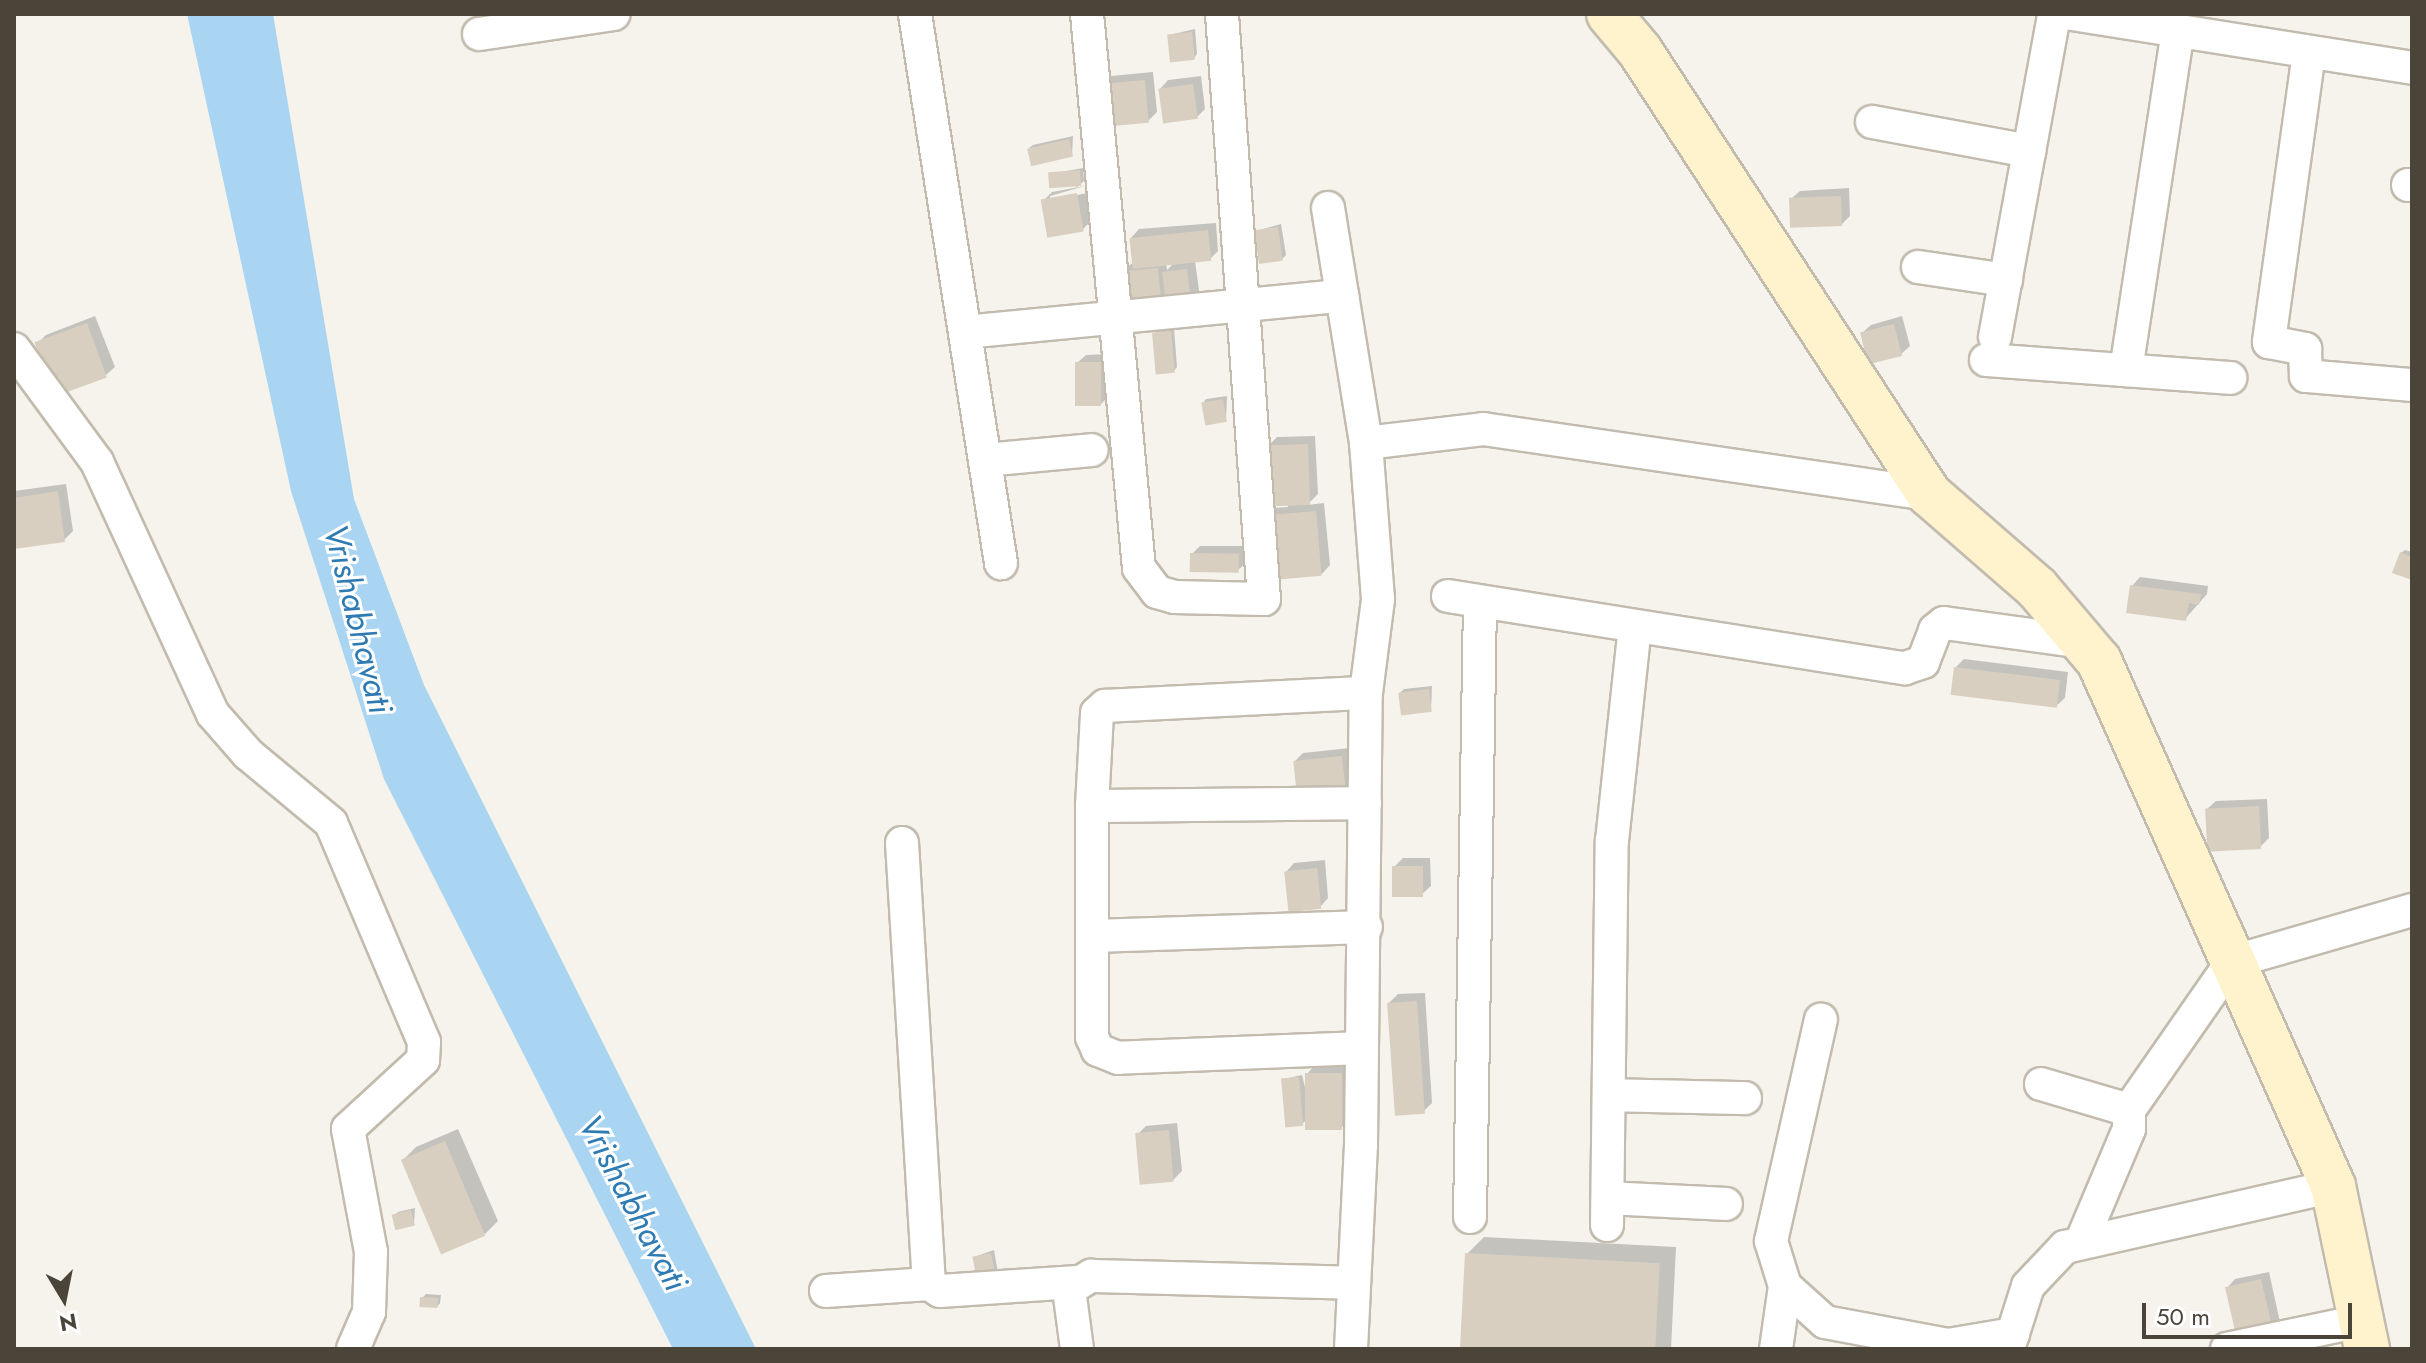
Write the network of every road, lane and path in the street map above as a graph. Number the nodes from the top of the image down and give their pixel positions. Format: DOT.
graph roads {
  1 [pos="614,14"];
  2 [pos="915,14"];
  3 [pos="1087,14"];
  4 [pos="1222,14"];
  5 [pos="1609,14"];
  6 [pos="2054,14"];
  7 [pos="2072,14"];
  8 [pos="2178,32"];
  9 [pos="479,34"];
  10 [pos="2309,53"];
  11 [pos="2412,68"];
  12 [pos="1872,122"];
  13 [pos="2029,151"];
  14 [pos="1328,208"];
  15 [pos="1918,267"];
  16 [pos="2006,280"];
  17 [pos="1342,296"];
  18 [pos="1243,308"];
  19 [pos="1114,322"];
  20 [pos="965,332"];
  21 [pos="14,349"];
  22 [pos="2126,370"];
  23 [pos="2230,378"];
  24 [pos="2412,385"];
  25 [pos="1366,443"];
  26 [pos="1092,450"];
  27 [pos="985,460"];
  28 [pos="1929,494"];
  29 [pos="1001,563"];
  30 [pos="1448,596"];
  31 [pos="1480,602"];
  32 [pos="1635,627"];
  33 [pos="2083,642"];
  34 [pos="1366,693"];
  35 [pos="1365,803"];
  36 [pos="1092,806"];
  37 [pos="902,843"];
  38 [pos="2412,910"];
  39 [pos="1366,927"];
  40 [pos="1094,936"];
  41 [pos="2232,962"];
  42 [pos="1821,1020"];
  43 [pos="1362,1048"];
  44 [pos="2041,1084"];
  45 [pos="1609,1095"];
  46 [pos="1745,1098"];
  47 [pos="2129,1110"];
  48 [pos="2333,1186"];
  49 [pos="1726,1204"];
  50 [pos="1470,1217"];
  51 [pos="2082,1240"];
  52 [pos="1074,1282"];
  53 [pos="1354,1283"];
  54 [pos="929,1284"];
  55 [pos="1785,1286"];
  56 [pos="826,1291"];
  57 [pos="2364,1335"];
  58 [pos="2010,1342"];
  59 [pos="353,1349"];
  60 [pos="1077,1349"];
  61 [pos="1351,1349"];
  62 [pos="1776,1349"];
  63 [pos="2227,1349"];
  1 -- 9 [label="street"];
  2 -- 20 [label="street"];
  3 -- 19 [label="street"];
  4 -- 18 [label="street"];
  5 -- 28 [label="street"];
  6 -- 13 [label="street"];
  7 -- 8 [label="street"];
  8 -- 10 [label="street"];
  8 -- 22 [label="street"];
  10 -- 11 [label="street"];
  10 -- 24 [label="street"];
  12 -- 13 [label="street"];
  13 -- 16 [label="street"];
  14 -- 17 [label="street"];
  15 -- 16 [label="street"];
  16 -- 22 [label="street"];
  17 -- 18 [label="street"];
  17 -- 25 [label="street"];
  18 -- 19 [label="street"];
  18 -- 19 [label="street"];
  19 -- 20 [label="street"];
  20 -- 27 [label="street"];
  21 -- 59 [label="street"];
  22 -- 23 [label="street"];
  25 -- 28 [label="street"];
  25 -- 34 [label="street"];
  26 -- 27 [label="street"];
  27 -- 29 [label="street"];
  28 -- 33 [label="street"];
  30 -- 31 [label="street"];
  31 -- 32 [label="street"];
  31 -- 50 [label="street"];
  32 -- 33 [label="street"];
  32 -- 45 [label="street"];
  33 -- 41 [label="street"];
  34 -- 35 [label="street"];
  34 -- 36 [label="street"];
  35 -- 36 [label="street"];
  35 -- 39 [label="street"];
  36 -- 40 [label="street"];
  37 -- 54 [label="street"];
  38 -- 41 [label="street"];
  39 -- 40 [label="street"];
  39 -- 43 [label="street"];
  40 -- 43 [label="street"];
  41 -- 47 [label="street"];
  41 -- 48 [label="street"];
  42 -- 55 [label="street"];
  43 -- 53 [label="street"];
  44 -- 47 [label="street"];
  45 -- 46 [label="street"];
  45 -- 49 [label="street"];
  47 -- 51 [label="street"];
  48 -- 51 [label="street"];
  48 -- 57 [label="street"];
  51 -- 58 [label="street"];
  52 -- 53 [label="street"];
  52 -- 54 [label="street"];
  52 -- 60 [label="street"];
  53 -- 61 [label="street"];
  54 -- 56 [label="street"];
  55 -- 58 [label="street"];
  55 -- 62 [label="street"];
  57 -- 63 [label="street"];
}
